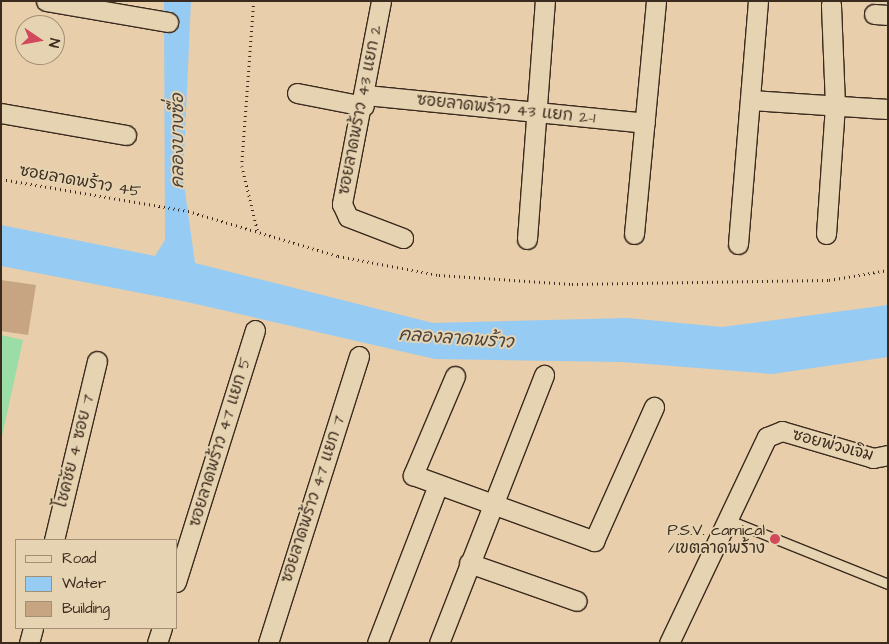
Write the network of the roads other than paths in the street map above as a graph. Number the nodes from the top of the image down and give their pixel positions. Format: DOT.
graph roads {
  1 [pos="46,1"];
  2 [pos="381,1"];
  3 [pos="545,1"];
  4 [pos="656,1"];
  5 [pos="758,1"];
  6 [pos="831,4"];
  7 [pos="168,22"];
  8 [pos="297,93"];
  9 [pos="365,100"];
  10 [pos="751,100"];
  11 [pos="834,106"];
  12 [pos="888,109"];
  13 [pos="536,112"];
  14 [pos="1,113"];
  15 [pos="646,124"];
  16 [pos="126,135"];
  17 [pos="634,234"];
  18 [pos="826,234"];
  19 [pos="403,238"];
  20 [pos="527,239"];
  21 [pos="738,244"];
  22 [pos="255,330"];
  23 [pos="358,356"];
  24 [pos="97,361"];
  25 [pos="544,375"];
  26 [pos="455,376"];
  27 [pos="654,407"];
  28 [pos="888,455"];
  29 [pos="438,485"];
  30 [pos="492,506"];
  31 [pos="729,520"];
  32 [pos="54,539"];
  33 [pos="469,563"];
  34 [pos="178,576"];
  35 [pos="888,584"];
  36 [pos="578,602"];
  37 [pos="32,629"];
  38 [pos="162,629"];
  39 [pos="29,643"];
  40 [pos="157,643"];
  41 [pos="268,643"];
  42 [pos="377,643"];
  43 [pos="439,643"];
  44 [pos="670,643"];
  1 -- 7 [label="street"];
  2 -- 9 [label="street, ซอยลาดพร้าว 43 แยก 2"];
  3 -- 13 [label="street"];
  4 -- 15 [label="street"];
  5 -- 10 [label="street"];
  6 -- 11 [label="street"];
  8 -- 9 [label="street, ซอยลาดพร้าว 43 แยก 2-1"];
  9 -- 13 [label="street, ซอยลาดพร้าว 43 แยก 2-1"];
  9 -- 19 [label="street, ซอยลาดพร้าว 43 แยก 2"];
  10 -- 11 [label="street"];
  10 -- 21 [label="street"];
  11 -- 12 [label="street"];
  11 -- 18 [label="street"];
  13 -- 15 [label="street, ซอยลาดพร้าว 43 แยก 2-1"];
  13 -- 20 [label="street"];
  14 -- 16 [label="street"];
  15 -- 17 [label="street"];
  22 -- 34 [label="street, ซอยลาดพร้าว 47 แยก 5"];
  23 -- 41 [label="street, ซอยลาดพร้าว 47 แยก 7"];
  24 -- 32 [label="street, โชคชัย 4 ซอย 7"];
  25 -- 30 [label="street"];
  26 -- 29 [label="street"];
  27 -- 30 [label="street"];
  28 -- 31 [label="street, ซอยพ่วงเจิม"];
  29 -- 30 [label="street"];
  29 -- 42 [label="street"];
  30 -- 33 [label="street"];
  31 -- 35 [label="lane"];
  31 -- 44 [label="street, ซอยพ่วงเจิม"];
  33 -- 36 [label="street"];
  33 -- 43 [label="street"];
  37 -- 39 [label="street"];
  38 -- 40 [label="street"];
}
